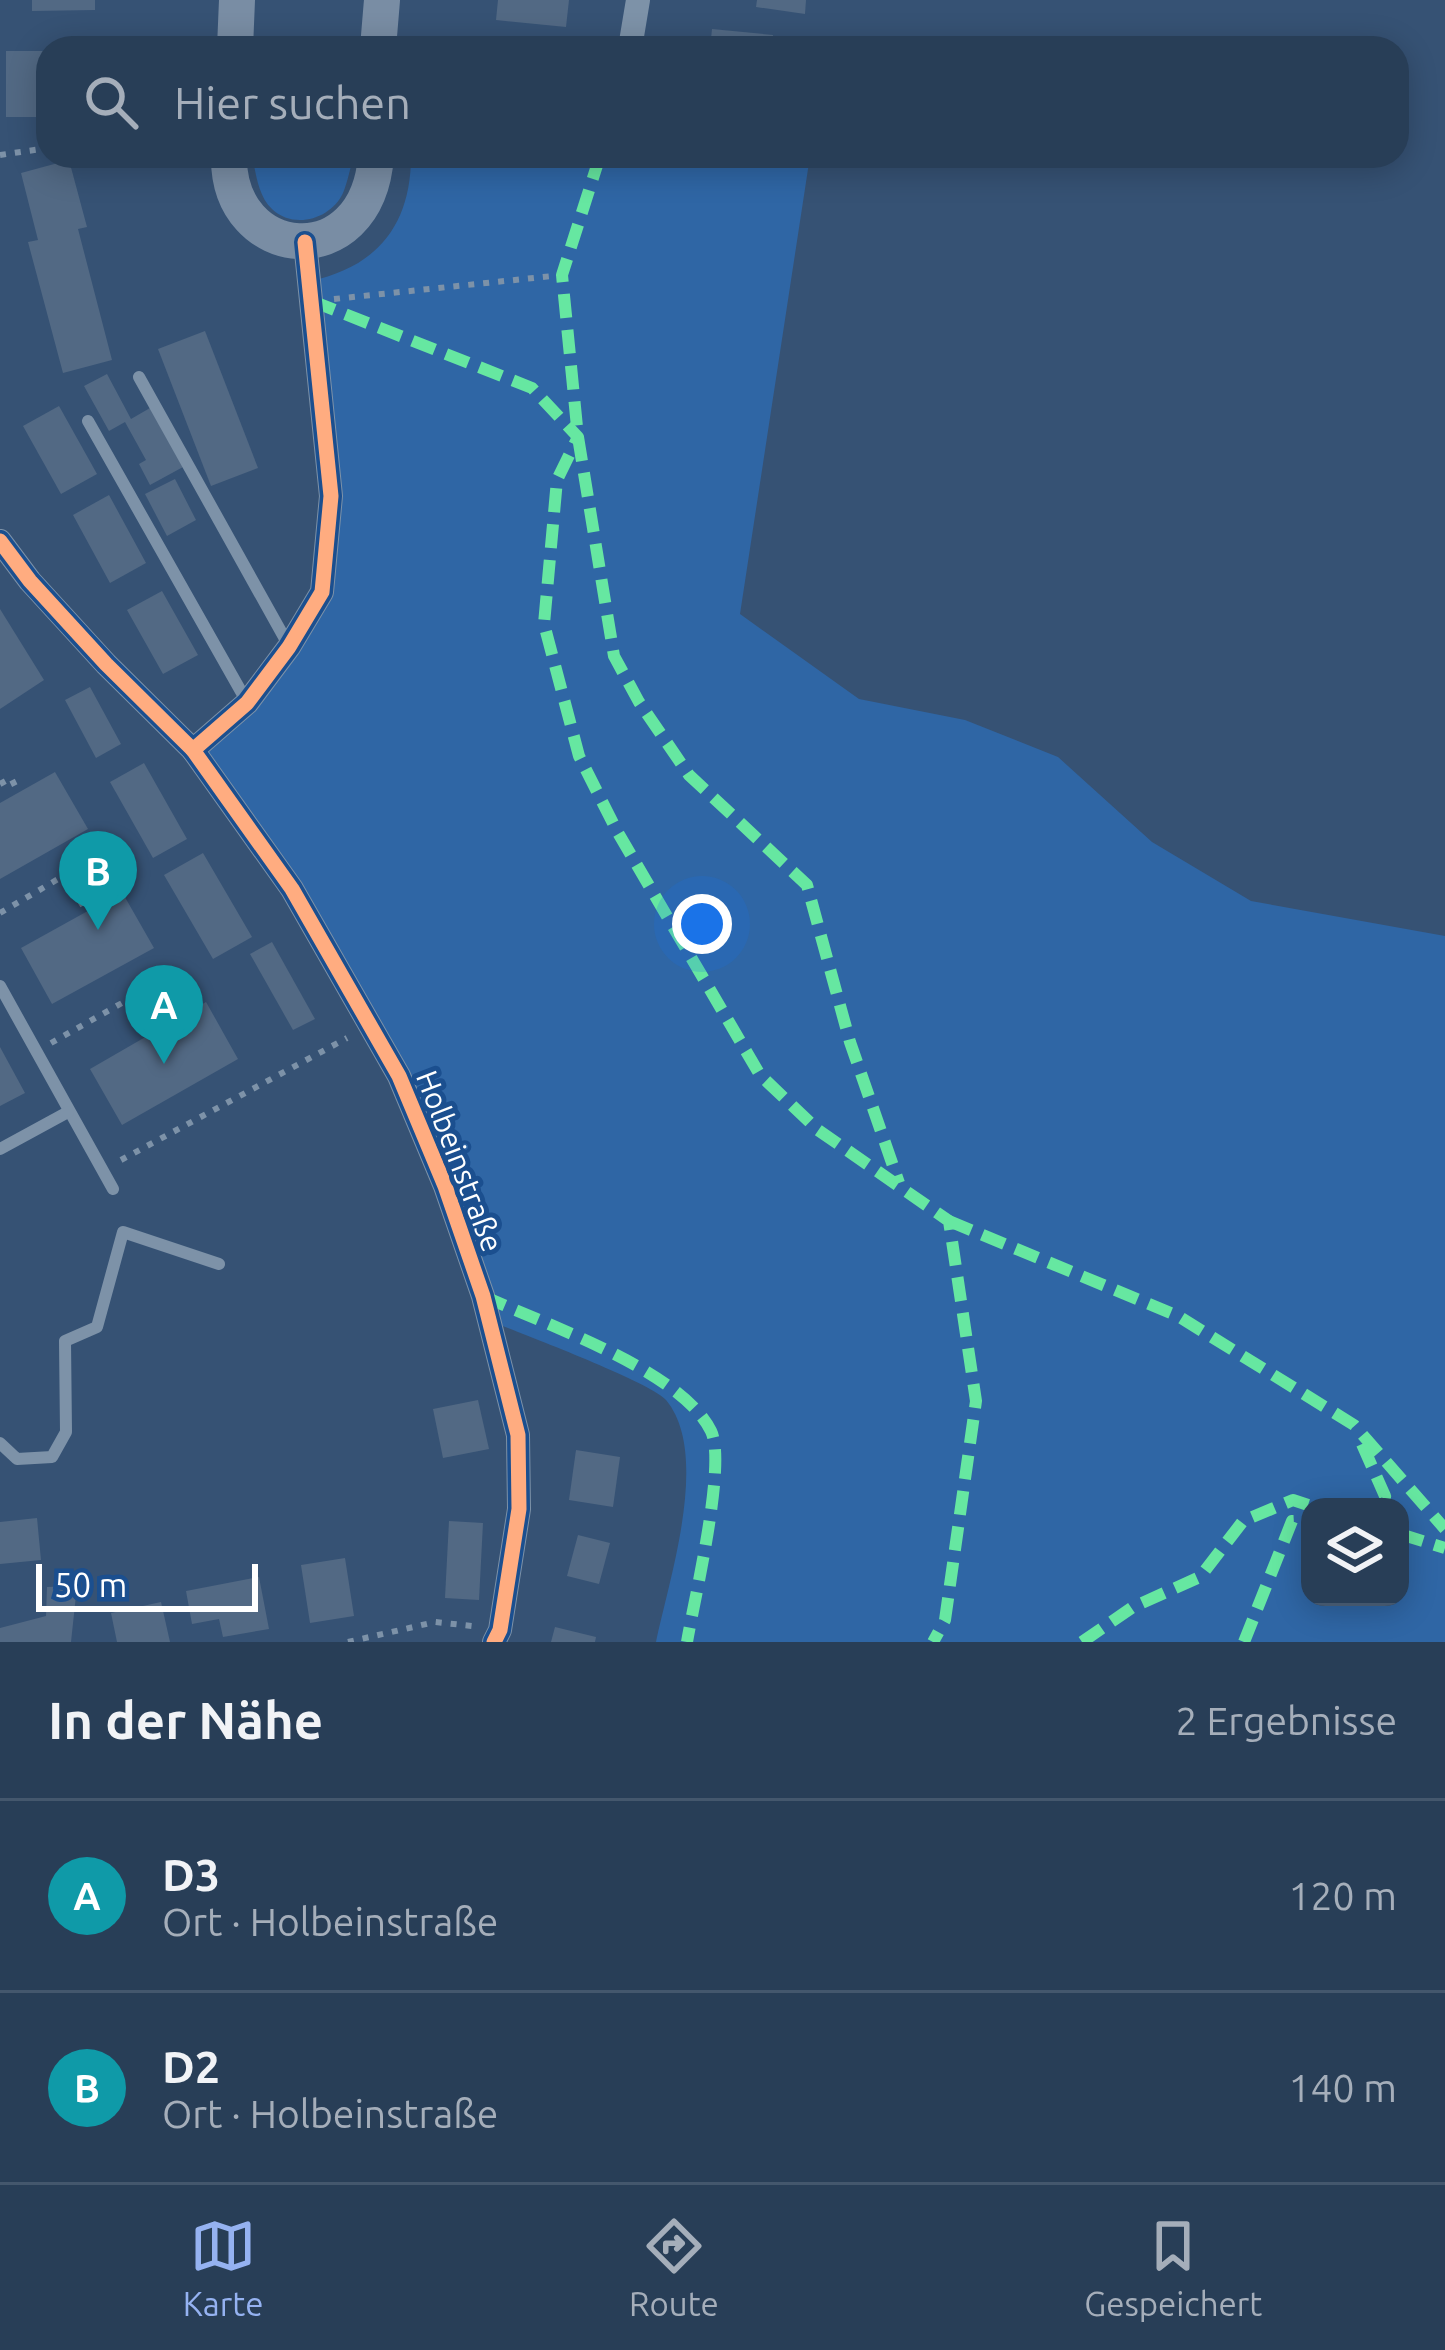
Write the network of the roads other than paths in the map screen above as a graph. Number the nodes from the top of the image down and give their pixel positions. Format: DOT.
graph roads {
  1 [pos="237,0"];
  2 [pos="382,0"];
  3 [pos="638,0"];
  4 [pos="236,36"];
  5 [pos="379,36"];
  6 [pos="632,36"];
  7 [pos="232,168"];
  8 [pos="375,168"];
  9 [pos="305,242"];
  10 [pos="140,377"];
  11 [pos="88,421"];
  12 [pos="0,542"];
  13 [pos="289,647"];
  14 [pos="247,703"];
  15 [pos="193,750"];
  16 [pos="0,986"];
  17 [pos="68,1112"];
  18 [pos="0,1149"];
  19 [pos="113,1189"];
  20 [pos="219,1264"];
  21 [pos="0,1443"];
  22 [pos="497,1636"];
  1 -- 4 [label="main road"];
  2 -- 5 [label="main road"];
  3 -- 6 [label="street"];
  7 -- 9 [label="main road"];
  8 -- 9 [label="main road"];
  9 -- 13 [label="street"];
  10 -- 13 [label="lane"];
  11 -- 14 [label="lane"];
  12 -- 15 [label="street, Holbeinstraße"];
  13 -- 14 [label="street"];
  14 -- 15 [label="street"];
  15 -- 22 [label="street, Holbeinstraße"];
  16 -- 17 [label="lane"];
  17 -- 18 [label="lane"];
  17 -- 19 [label="lane"];
  20 -- 21 [label="lane"];
}
